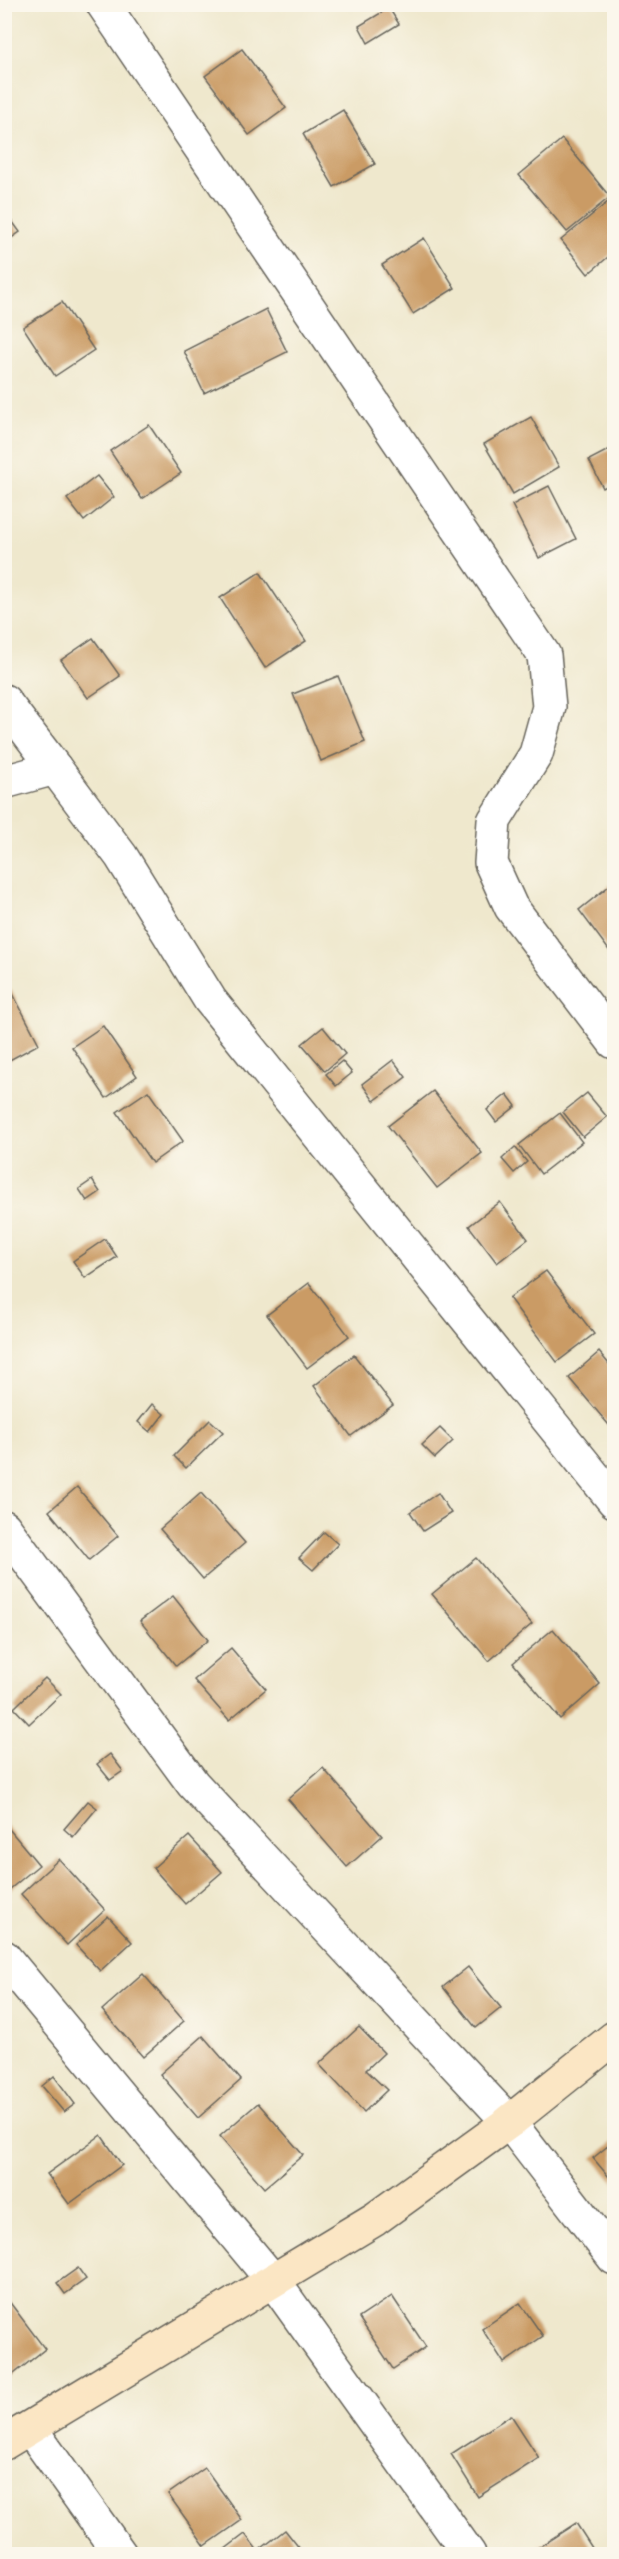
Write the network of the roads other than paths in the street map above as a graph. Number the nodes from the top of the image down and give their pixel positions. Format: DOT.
graph roads {
  1 [pos="103,4"];
  2 [pos="4,701"];
  3 [pos="55,768"];
  4 [pos="4,782"];
  5 [pos="615,1042"];
  6 [pos="615,1501"];
  7 [pos="4,1527"];
  8 [pos="4,1957"];
  9 [pos="615,2038"];
  10 [pos="509,2122"];
  11 [pos="615,2258"];
  12 [pos="274,2282"];
  13 [pos="17,2435"];
  14 [pos="120,2554"];
  15 [pos="469,2554"];
  1 -- 5 [label="street"];
  2 -- 3 [label="street"];
  3 -- 4 [label="street"];
  3 -- 6 [label="street"];
  7 -- 10 [label="street"];
  8 -- 12 [label="street"];
  9 -- 10 [label="main road"];
  10 -- 11 [label="street"];
  10 -- 12 [label="main road"];
  12 -- 13 [label="main road"];
  12 -- 15 [label="street"];
  13 -- 14 [label="street"];
}
